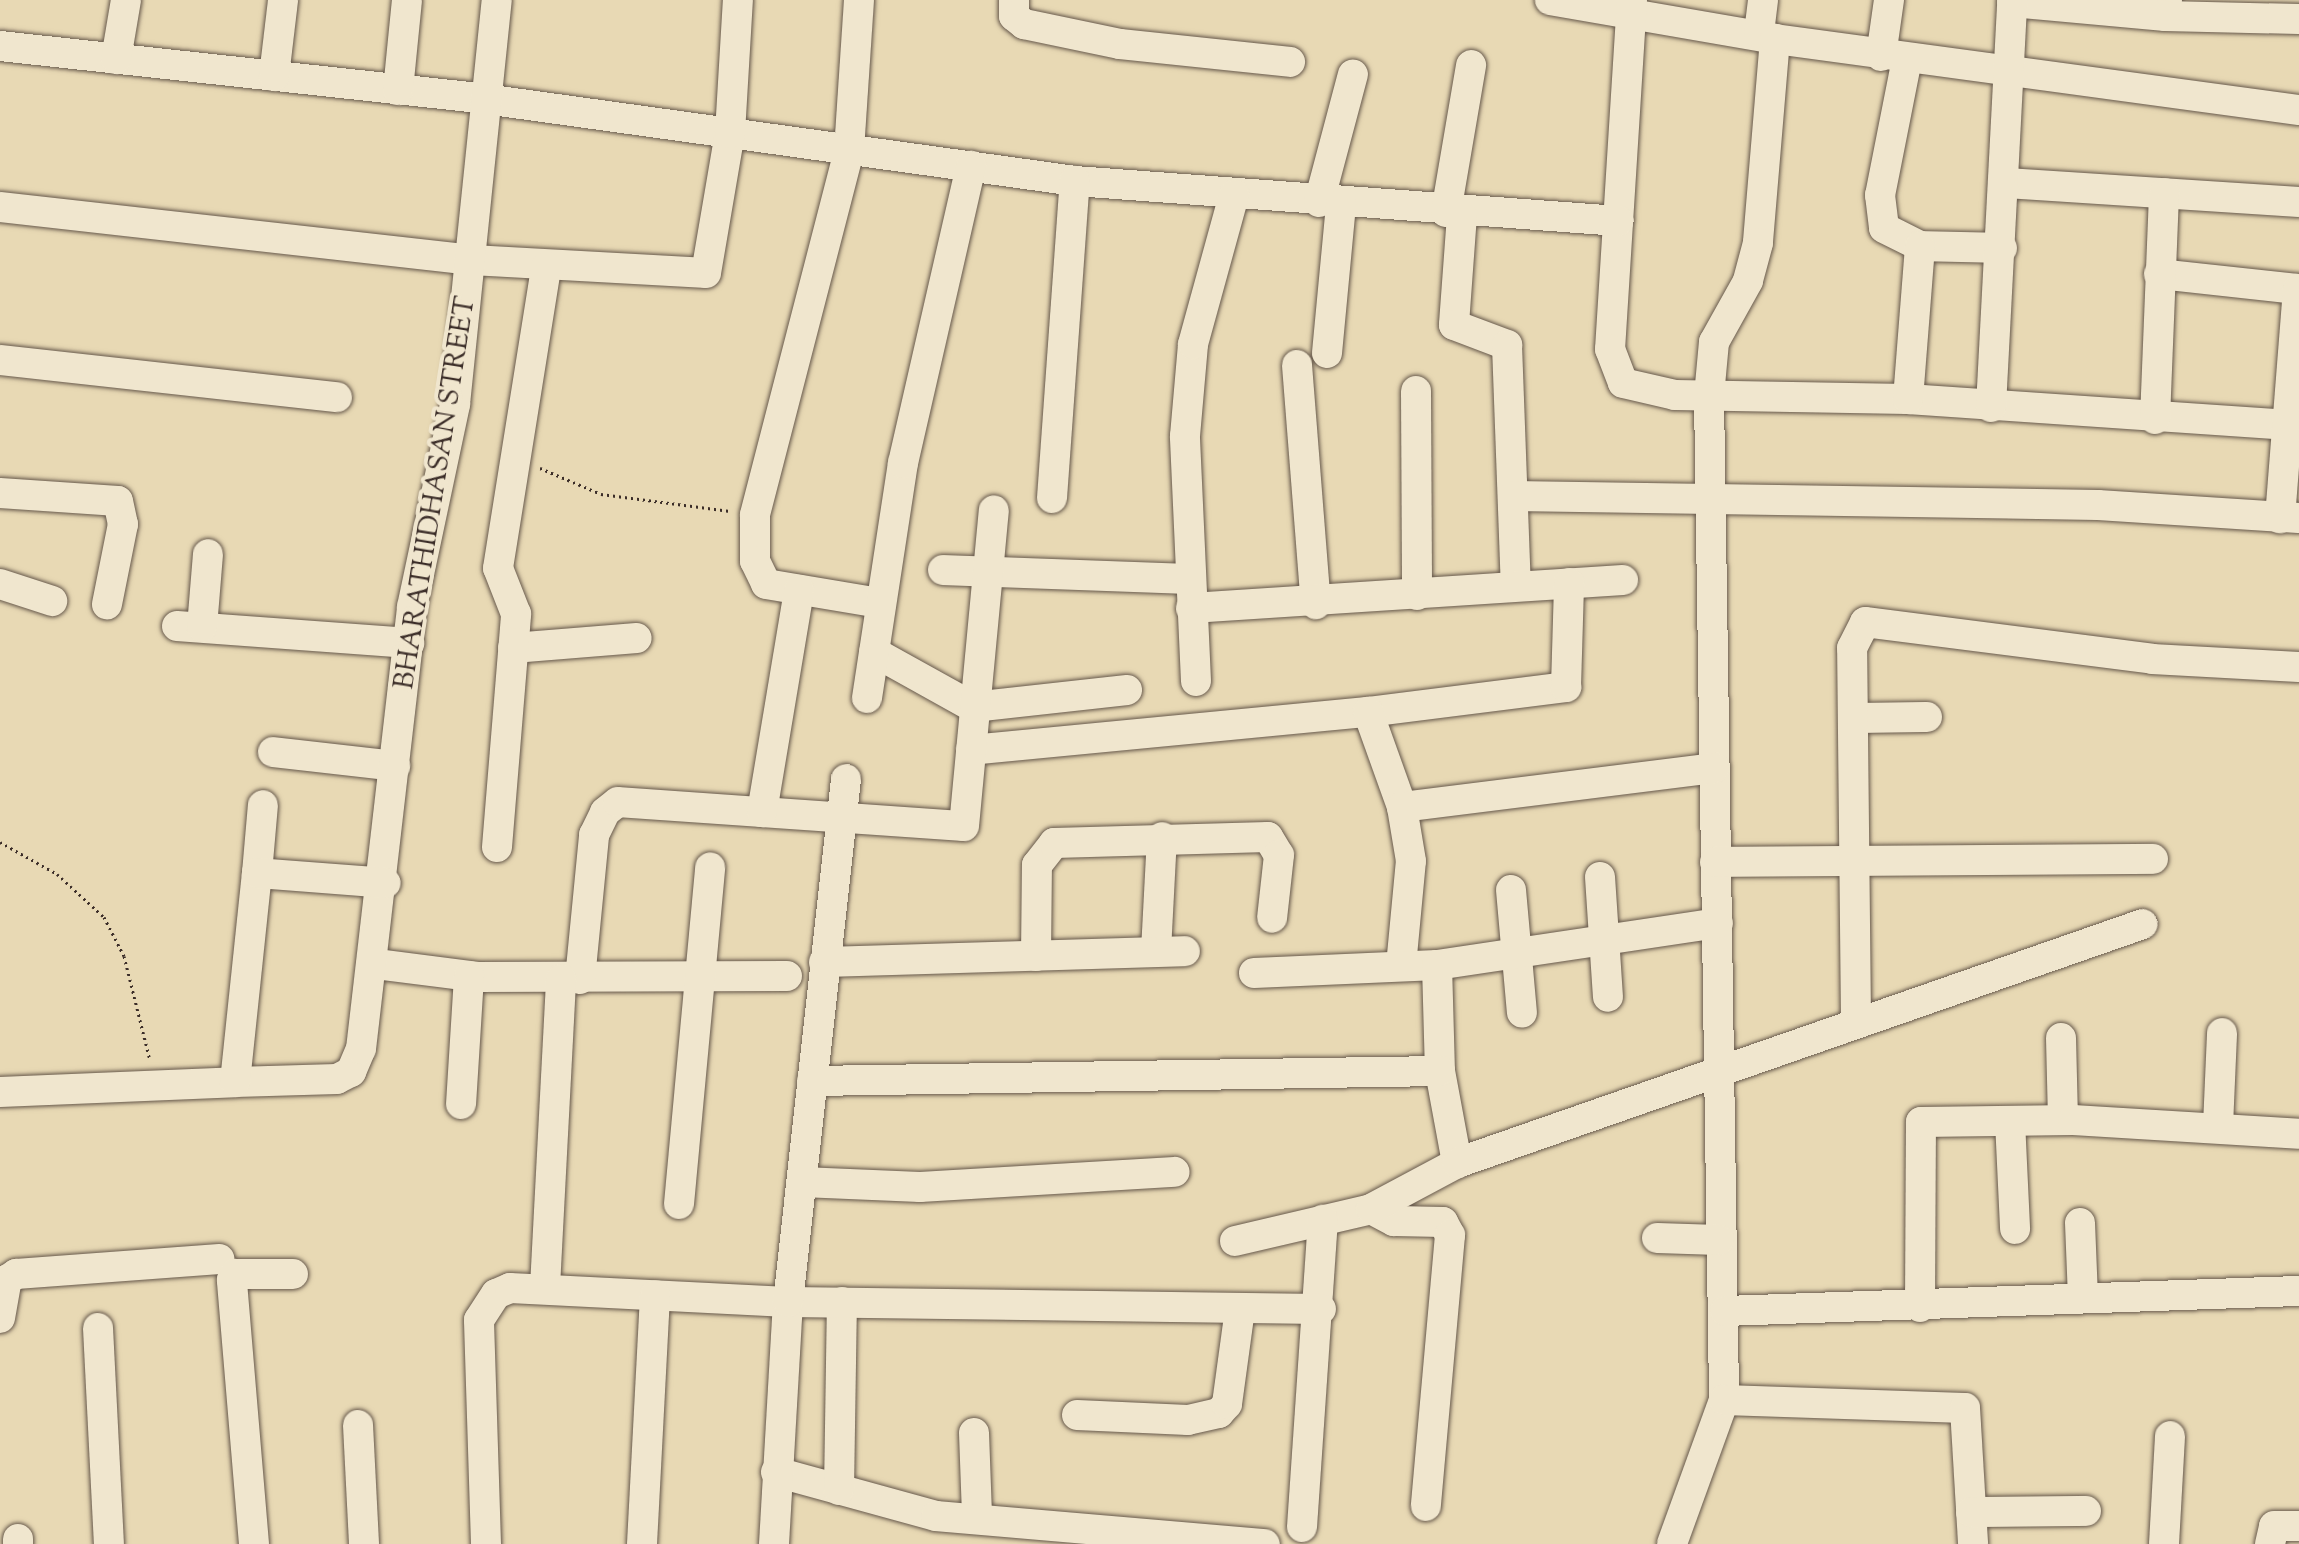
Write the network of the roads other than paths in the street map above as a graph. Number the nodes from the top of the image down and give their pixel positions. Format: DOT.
graph roads {
  1 [pos="126,0"];
  2 [pos="283,0"];
  3 [pos="407,0"];
  4 [pos="497,0"];
  5 [pos="738,0"];
  6 [pos="859,0"];
  7 [pos="1014,0"];
  8 [pos="1550,0"];
  9 [pos="1763,0"];
  10 [pos="1889,0"];
  11 [pos="2012,1"];
  12 [pos="1632,7"];
  13 [pos="2166,8"];
  14 [pos="2293,14"];
  15 [pos="1767,36"];
  16 [pos="0,46"];
  17 [pos="1894,57"];
  18 [pos="116,59"];
  19 [pos="1290,62"];
  20 [pos="1471,65"];
  21 [pos="2009,73"];
  22 [pos="1353,74"];
  23 [pos="274,76"];
  24 [pos="398,90"];
  25 [pos="485,99"];
  26 [pos="2299,110"];
  27 [pos="730,133"];
  28 [pos="849,151"];
  29 [pos="971,166"];
  30 [pos="1075,181"];
  31 [pos="2006,183"];
  32 [pos="2164,193"];
  33 [pos="1234,195"];
  34 [pos="2299,202"];
  35 [pos="1330,203"];
  36 [pos="0,207"];
  37 [pos="1454,214"];
  38 [pos="1619,221"];
  39 [pos="1920,246"];
  40 [pos="2002,248"];
  41 [pos="473,260"];
  42 [pos="546,267"];
  43 [pos="2159,274"];
  44 [pos="2299,290"];
  45 [pos="1327,353"];
  46 [pos="0,360"];
  47 [pos="1297,365"];
  48 [pos="2295,385"];
  49 [pos="1416,391"];
  50 [pos="1709,396"];
  51 [pos="337,397"];
  52 [pos="1908,399"];
  53 [pos="1991,407"];
  54 [pos="2155,419"];
  55 [pos="2289,425"];
  56 [pos="0,493"];
  57 [pos="1513,496"];
  58 [pos="1052,498"];
  59 [pos="1710,503"];
  60 [pos="994,510"];
  61 [pos="2289,518"];
  62 [pos="208,554"];
  63 [pos="943,570"];
  64 [pos="988,574"];
  65 [pos="1623,580"];
  66 [pos="1569,583"];
  67 [pos="0,584"];
  68 [pos="1516,586"];
  69 [pos="799,590"];
  70 [pos="1190,593"];
  71 [pos="1417,595"];
  72 [pos="52,601"];
  73 [pos="879,603"];
  74 [pos="107,604"];
  75 [pos="1316,604"];
  76 [pos="637,638"];
  77 [pos="409,643"];
  78 [pos="513,648"];
  79 [pos="874,652"];
  80 [pos="2299,667"];
  81 [pos="1196,681"];
  82 [pos="1127,690"];
  83 [pos="867,698"];
  84 [pos="973,707"];
  85 [pos="1368,712"];
  86 [pos="1927,717"];
  87 [pos="1855,718"];
  88 [pos="971,750"];
  89 [pos="273,752"];
  90 [pos="395,766"];
  91 [pos="1715,768"];
  92 [pos="846,779"];
  93 [pos="263,805"];
  94 [pos="1402,807"];
  95 [pos="762,812"];
  96 [pos="841,818"];
  97 [pos="1162,837"];
  98 [pos="497,847"];
  99 [pos="2153,859"];
  100 [pos="1855,861"];
  101 [pos="1715,862"];
  102 [pos="710,867"];
  103 [pos="257,873"];
  104 [pos="1600,877"];
  105 [pos="386,883"];
  106 [pos="1511,890"];
  107 [pos="1272,918"];
  108 [pos="1718,923"];
  109 [pos="2143,924"];
  110 [pos="1605,937"];
  111 [pos="1515,951"];
  112 [pos="1036,956"];
  113 [pos="824,962"];
  114 [pos="376,964"];
  115 [pos="1437,965"];
  116 [pos="1401,966"];
  117 [pos="1254,973"];
  118 [pos="469,976"];
  119 [pos="700,976"];
  120 [pos="787,976"];
  121 [pos="571,979"];
  122 [pos="1608,997"];
  123 [pos="1522,1013"];
  124 [pos="1856,1019"];
  125 [pos="2222,1033"];
  126 [pos="2061,1038"];
  127 [pos="1720,1066"];
  128 [pos="1440,1071"];
  129 [pos="812,1081"];
  130 [pos="235,1082"];
  131 [pos="0,1092"];
  132 [pos="461,1104"];
  133 [pos="2063,1120"];
  134 [pos="2010,1121"];
  135 [pos="2218,1126"];
  136 [pos="2299,1134"];
  137 [pos="1457,1163"];
  138 [pos="1175,1172"];
  139 [pos="802,1182"];
  140 [pos="679,1204"];
  141 [pos="1371,1209"];
  142 [pos="1323,1220"];
  143 [pos="2080,1223"];
  144 [pos="2015,1229"];
  145 [pos="1657,1238"];
  146 [pos="1719,1240"];
  147 [pos="1235,1241"];
  148 [pos="219,1259"];
  149 [pos="293,1274"];
  150 [pos="545,1287"];
  151 [pos="2299,1291"];
  152 [pos="655,1295"];
  153 [pos="2083,1298"];
  154 [pos="788,1302"];
  155 [pos="842,1302"];
  156 [pos="1920,1307"];
  157 [pos="1240,1309"];
  158 [pos="1321,1309"];
  159 [pos="1725,1311"];
  160 [pos="0,1318"];
  161 [pos="98,1328"];
  162 [pos="1724,1400"];
  163 [pos="1077,1415"];
  164 [pos="358,1425"];
  165 [pos="974,1433"];
  166 [pos="2170,1436"];
  167 [pos="776,1472"];
  168 [pos="839,1490"];
  169 [pos="1426,1506"];
  170 [pos="2086,1511"];
  171 [pos="1971,1512"];
  172 [pos="977,1515"];
  173 [pos="2299,1526"];
  174 [pos="1302,1527"];
  175 [pos="109,1544"];
  176 [pos="254,1544"];
  177 [pos="364,1544"];
  178 [pos="486,1544"];
  179 [pos="642,1544"];
  180 [pos="774,1544"];
  181 [pos="1265,1544"];
  182 [pos="1672,1544"];
  183 [pos="1973,1544"];
  184 [pos="2164,1544"];
  185 [pos="2270,1544"];
  1 -- 18 [label="street"];
  2 -- 23 [label="street"];
  3 -- 24 [label="street"];
  4 -- 25 [label="street, BHARATHIDHASAN STREET"];
  5 -- 27 [label="street"];
  6 -- 28 [label="street"];
  7 -- 19 [label="street"];
  8 -- 12 [label="street"];
  9 -- 15 [label="street"];
  10 -- 17 [label="street"];
  11 -- 13 [label="street"];
  11 -- 21 [label="street"];
  12 -- 15 [label="street"];
  12 -- 38 [label="street"];
  13 -- 14 [label="street"];
  15 -- 17 [label="street"];
  15 -- 50 [label="street"];
  16 -- 18 [label="street"];
  17 -- 21 [label="street"];
  17 -- 39 [label="street"];
  18 -- 23 [label="street"];
  20 -- 37 [label="street"];
  21 -- 26 [label="street"];
  21 -- 31 [label="street"];
  22 -- 35 [label="street"];
  23 -- 24 [label="street"];
  24 -- 25 [label="street"];
  25 -- 27 [label="street"];
  25 -- 41 [label="street, BHARATHIDHASAN STREET"];
  27 -- 28 [label="street"];
  27 -- 42 [label="street"];
  28 -- 29 [label="street"];
  28 -- 69 [label="street"];
  29 -- 30 [label="street"];
  29 -- 73 [label="street"];
  30 -- 33 [label="street"];
  30 -- 58 [label="street"];
  31 -- 32 [label="street"];
  31 -- 40 [label="street"];
  32 -- 34 [label="street"];
  32 -- 43 [label="street"];
  33 -- 35 [label="street"];
  33 -- 70 [label="street"];
  35 -- 37 [label="street"];
  35 -- 45 [label="street"];
  36 -- 41 [label="street"];
  37 -- 38 [label="street"];
  37 -- 57 [label="street"];
  38 -- 50 [label="street"];
  39 -- 40 [label="street"];
  39 -- 52 [label="street"];
  40 -- 53 [label="street"];
  41 -- 42 [label="street"];
  41 -- 77 [label="street, BHARATHIDHASAN STREET"];
  42 -- 78 [label="street"];
  43 -- 44 [label="street"];
  43 -- 54 [label="street"];
  44 -- 48 [label="street"];
  46 -- 51 [label="street"];
  47 -- 75 [label="street"];
  48 -- 55 [label="street"];
  49 -- 71 [label="street"];
  50 -- 52 [label="street"];
  50 -- 59 [label="street"];
  52 -- 53 [label="street"];
  53 -- 54 [label="street"];
  54 -- 55 [label="street"];
  55 -- 61 [label="street"];
  56 -- 74 [label="street"];
  57 -- 59 [label="street"];
  57 -- 68 [label="street"];
  59 -- 61 [label="street"];
  59 -- 91 [label="street"];
  60 -- 64 [label="street"];
  62 -- 77 [label="street"];
  63 -- 64 [label="street"];
  64 -- 70 [label="street"];
  64 -- 84 [label="street"];
  65 -- 66 [label="street"];
  66 -- 68 [label="street"];
  66 -- 85 [label="street"];
  67 -- 72 [label="street"];
  68 -- 71 [label="street"];
  69 -- 73 [label="street"];
  69 -- 95 [label="street"];
  70 -- 75 [label="street"];
  70 -- 81 [label="street"];
  71 -- 75 [label="street"];
  73 -- 79 [label="street"];
  76 -- 78 [label="street"];
  77 -- 90 [label="street, BHARATHIDHASAN STREET"];
  78 -- 98 [label="street"];
  79 -- 83 [label="street"];
  79 -- 84 [label="street"];
  80 -- 87 [label="street"];
  82 -- 84 [label="street"];
  84 -- 88 [label="street"];
  85 -- 88 [label="street"];
  85 -- 94 [label="street"];
  86 -- 87 [label="street"];
  87 -- 100 [label="street"];
  88 -- 96 [label="street"];
  89 -- 90 [label="street"];
  90 -- 105 [label="street, BHARATHIDHASAN STREET"];
  91 -- 94 [label="street"];
  91 -- 101 [label="street"];
  92 -- 96 [label="street"];
  93 -- 103 [label="street"];
  94 -- 116 [label="street"];
  95 -- 96 [label="street"];
  95 -- 121 [label="street"];
  96 -- 113 [label="street"];
  97 -- 107 [label="street"];
  97 -- 112 [label="street"];
  97 -- 112 [label="street"];
  99 -- 100 [label="street"];
  100 -- 101 [label="street"];
  100 -- 124 [label="street"];
  101 -- 108 [label="street"];
  102 -- 119 [label="street"];
  103 -- 105 [label="street"];
  103 -- 130 [label="street"];
  104 -- 110 [label="street"];
  105 -- 114 [label="street, BHARATHIDHASAN STREET"];
  106 -- 111 [label="street"];
  108 -- 110 [label="street"];
  108 -- 127 [label="street"];
  109 -- 124 [label="street"];
  110 -- 111 [label="street"];
  110 -- 122 [label="street"];
  111 -- 115 [label="street"];
  111 -- 123 [label="street"];
  112 -- 113 [label="street"];
  113 -- 129 [label="street"];
  114 -- 118 [label="street"];
  114 -- 130 [label="street, BHARATHIDHASAN STREET"];
  115 -- 116 [label="street"];
  115 -- 128 [label="street"];
  116 -- 117 [label="street"];
  118 -- 121 [label="street"];
  118 -- 132 [label="street"];
  119 -- 120 [label="street"];
  119 -- 121 [label="street"];
  119 -- 140 [label="street"];
  121 -- 150 [label="street"];
  124 -- 127 [label="street"];
  125 -- 135 [label="street"];
  126 -- 133 [label="street"];
  127 -- 137 [label="street"];
  127 -- 146 [label="street"];
  128 -- 129 [label="street"];
  128 -- 137 [label="street"];
  129 -- 139 [label="street"];
  130 -- 131 [label="street"];
  133 -- 134 [label="street"];
  133 -- 135 [label="street"];
  134 -- 144 [label="street"];
  134 -- 156 [label="street"];
  135 -- 136 [label="street"];
  137 -- 141 [label="street"];
  138 -- 139 [label="street"];
  139 -- 154 [label="street"];
  141 -- 142 [label="street"];
  141 -- 169 [label="street"];
  142 -- 147 [label="street"];
  142 -- 158 [label="street"];
  143 -- 153 [label="street"];
  145 -- 146 [label="street"];
  146 -- 159 [label="street"];
  148 -- 160 [label="street"];
  149 -- 176 [label="street"];
  150 -- 152 [label="street"];
  150 -- 178 [label="street"];
  151 -- 153 [label="street"];
  152 -- 154 [label="street"];
  152 -- 179 [label="street"];
  153 -- 156 [label="street"];
  154 -- 155 [label="street"];
  154 -- 167 [label="street"];
  155 -- 157 [label="street"];
  155 -- 168 [label="street"];
  156 -- 159 [label="street"];
  157 -- 158 [label="street"];
  157 -- 163 [label="street"];
  158 -- 174 [label="street"];
  159 -- 162 [label="street"];
  161 -- 175 [label="street"];
  162 -- 171 [label="street"];
  162 -- 182 [label="street"];
  164 -- 177 [label="street"];
  165 -- 172 [label="street"];
  166 -- 184 [label="street"];
  167 -- 168 [label="street"];
  167 -- 180 [label="street"];
  168 -- 172 [label="street"];
  170 -- 171 [label="street"];
  171 -- 183 [label="street"];
  172 -- 181 [label="street"];
  173 -- 185 [label="street"];
}
